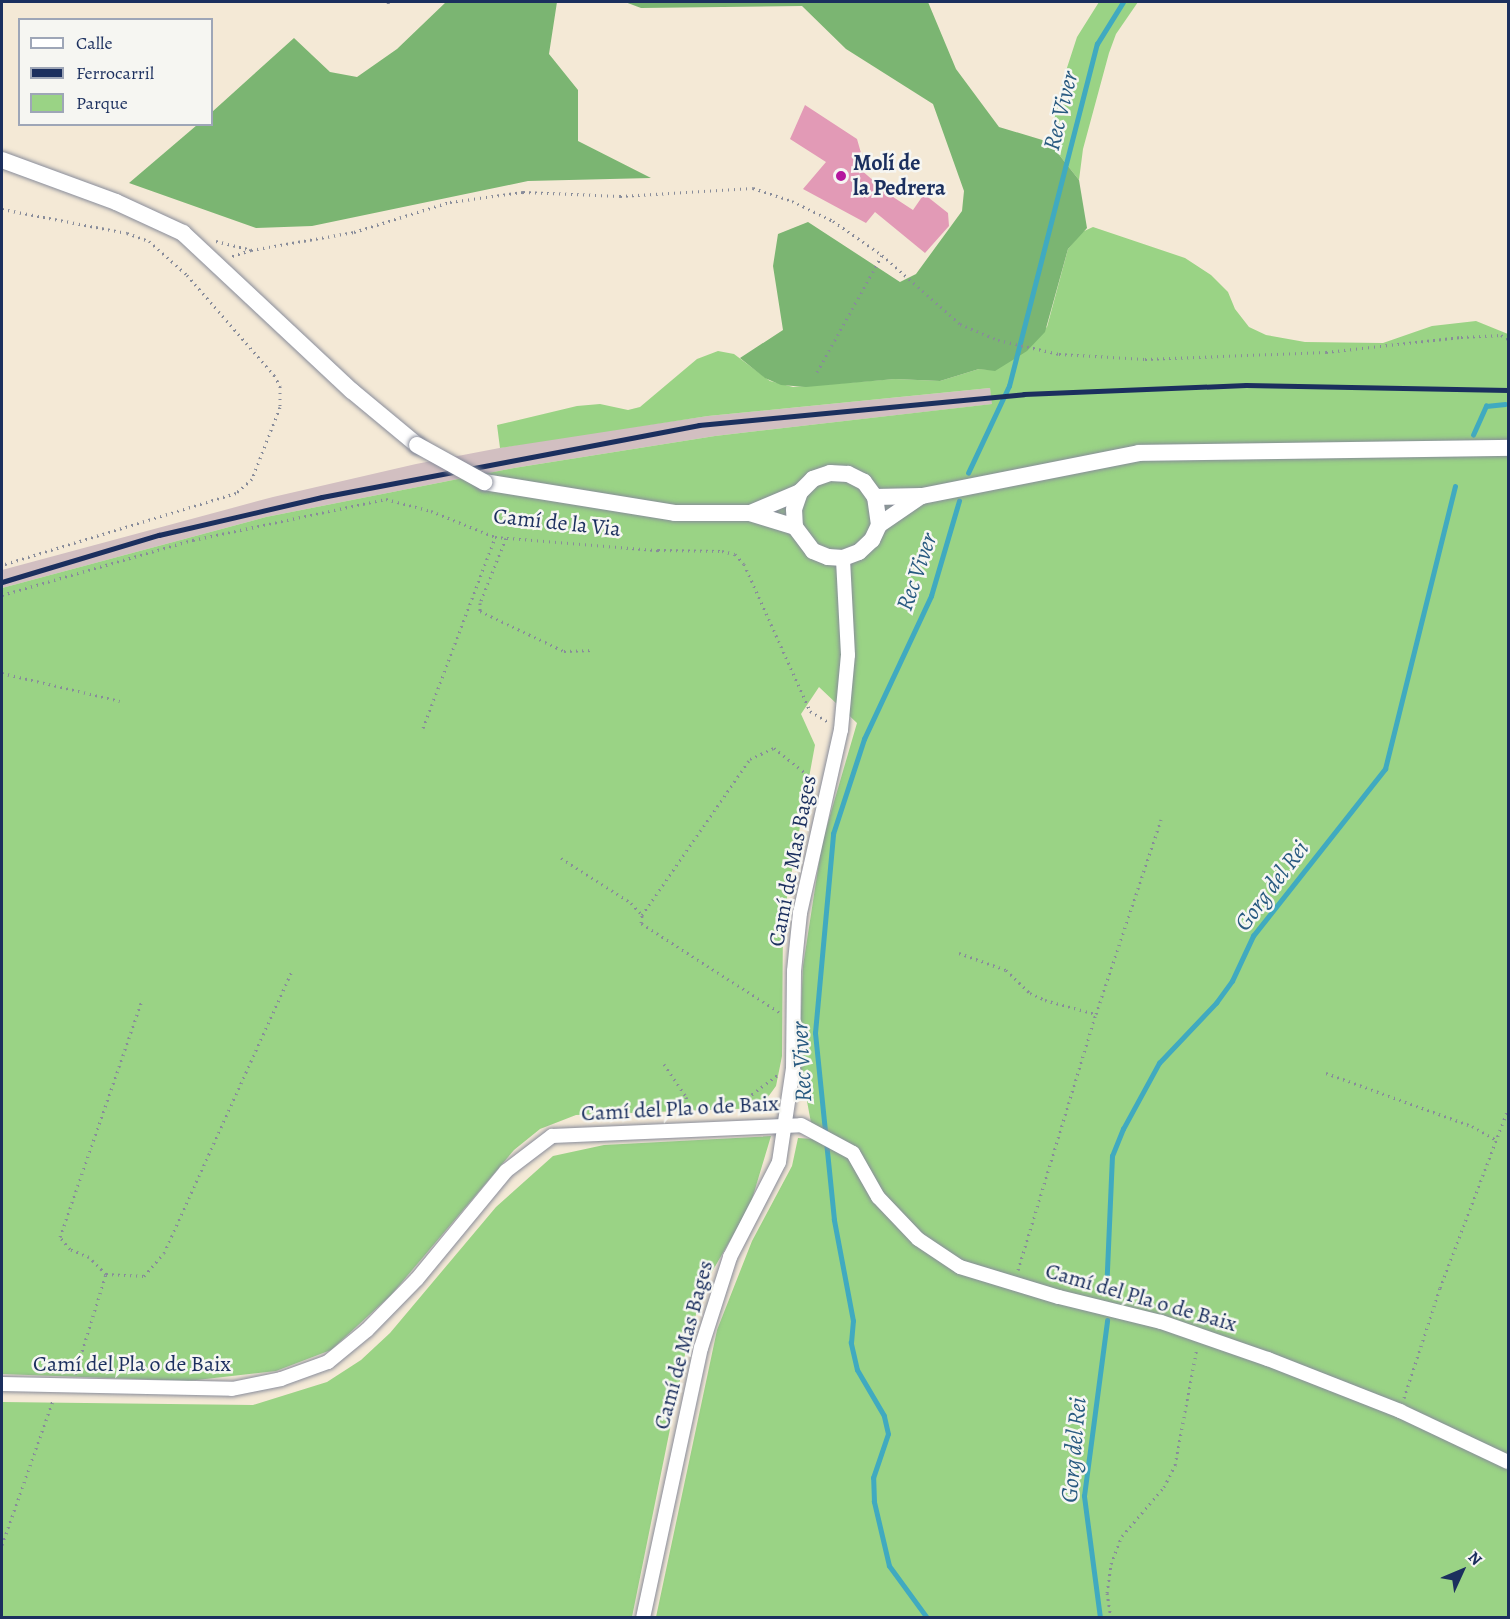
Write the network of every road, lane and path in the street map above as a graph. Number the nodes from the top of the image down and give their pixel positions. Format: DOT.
graph roads {
  1 [pos="2,160"];
  2 [pos="2,209"];
  3 [pos="183,233"];
  4 [pos="251,250"];
  5 [pos="882,255"];
  6 [pos="216,262"];
  7 [pos="1509,339"];
  8 [pos="817,372"];
  9 [pos="1509,448"];
  10 [pos="800,492"];
  11 [pos="922,496"];
  12 [pos="875,497"];
  13 [pos="750,513"];
  14 [pos="879,525"];
  15 [pos="795,527"];
  16 [pos="495,537"];
  17 [pos="507,538"];
  18 [pos="843,558"];
  19 [pos="2,565"];
  20 [pos="2,595"];
  21 [pos="593,650"];
  22 [pos="2,673"];
  23 [pos="120,701"];
  24 [pos="423,728"];
  25 [pos="841,730"];
  26 [pos="813,793"];
  27 [pos="1161,820"];
  28 [pos="561,858"];
  29 [pos="642,915"];
  30 [pos="959,953"];
  31 [pos="291,971"];
  32 [pos="142,1000"];
  33 [pos="783,1003"];
  34 [pos="1096,1014"];
  35 [pos="664,1064"];
  36 [pos="780,1065"];
  37 [pos="1326,1073"];
  38 [pos="779,1075"];
  39 [pos="747,1098"];
  40 [pos="788,1105"];
  41 [pos="1509,1109"];
  42 [pos="786,1125"];
  43 [pos="695,1129"];
  44 [pos="1496,1140"];
  45 [pos="106,1274"];
  46 [pos="1014,1283"];
  47 [pos="1199,1335"];
  48 [pos="2,1384"];
  49 [pos="64,1387"];
  50 [pos="1400,1412"];
  51 [pos="1509,1462"];
  52 [pos="2,1545"];
  53 [pos="643,1617"];
  54 [pos="1111,1617"];
  1 -- 3 [label="street"];
  2 -- 19 [label="path"];
  3 -- 4 [label="path"];
  3 -- 6 [label="street"];
  4 -- 5 [label="path"];
  4 -- 6 [label="path"];
  5 -- 7 [label="path"];
  5 -- 8 [label="path"];
  6 -- 13 [label="street, bridge"];
  9 -- 11 [label="street"];
  10 -- 12 [label="street"];
  10 -- 13 [label="street"];
  10 -- 15 [label="street"];
  11 -- 12 [label="street"];
  11 -- 14 [label="street"];
  12 -- 14 [label="street"];
  13 -- 15 [label="street"];
  14 -- 18 [label="street"];
  15 -- 18 [label="street"];
  16 -- 17 [label="path, Camí de la Via"];
  16 -- 20 [label="path, Camí de la Via"];
  16 -- 24 [label="path"];
  17 -- 21 [label="path"];
  17 -- 25 [label="path, Camí de la Via"];
  18 -- 25 [label="street, Camí de Mas Bages"];
  22 -- 23 [label="path"];
  25 -- 40 [label="street, Camí de Mas Bages"];
  26 -- 29 [label="path"];
  27 -- 34 [label="path"];
  28 -- 29 [label="path"];
  29 -- 33 [label="path"];
  30 -- 34 [label="path"];
  31 -- 45 [label="path"];
  32 -- 45 [label="path"];
  34 -- 46 [label="path"];
  35 -- 43 [label="path"];
  36 -- 38 [label="path"];
  37 -- 44 [label="path"];
  38 -- 39 [label="path"];
  38 -- 40 [label="path"];
  40 -- 42 [label="street, Camí de Mas Bages"];
  41 -- 44 [label="path"];
  42 -- 43 [label="street, Camí del Pla o de Baix"];
  42 -- 46 [label="street, Camí del Pla o de Baix"];
  42 -- 53 [label="street, Camí de Mas Bages"];
  43 -- 49 [label="street, Camí del Pla o de Baix"];
  44 -- 50 [label="path"];
  45 -- 49 [label="path"];
  46 -- 47 [label="street, Camí del Pla o de Baix"];
  47 -- 50 [label="street, Camí del Pla o de Baix"];
  47 -- 54 [label="path"];
  48 -- 49 [label="street, Camí del Pla o de Baix"];
  49 -- 52 [label="path"];
  50 -- 51 [label="street, Camí del Pla o de Baix"];
}
